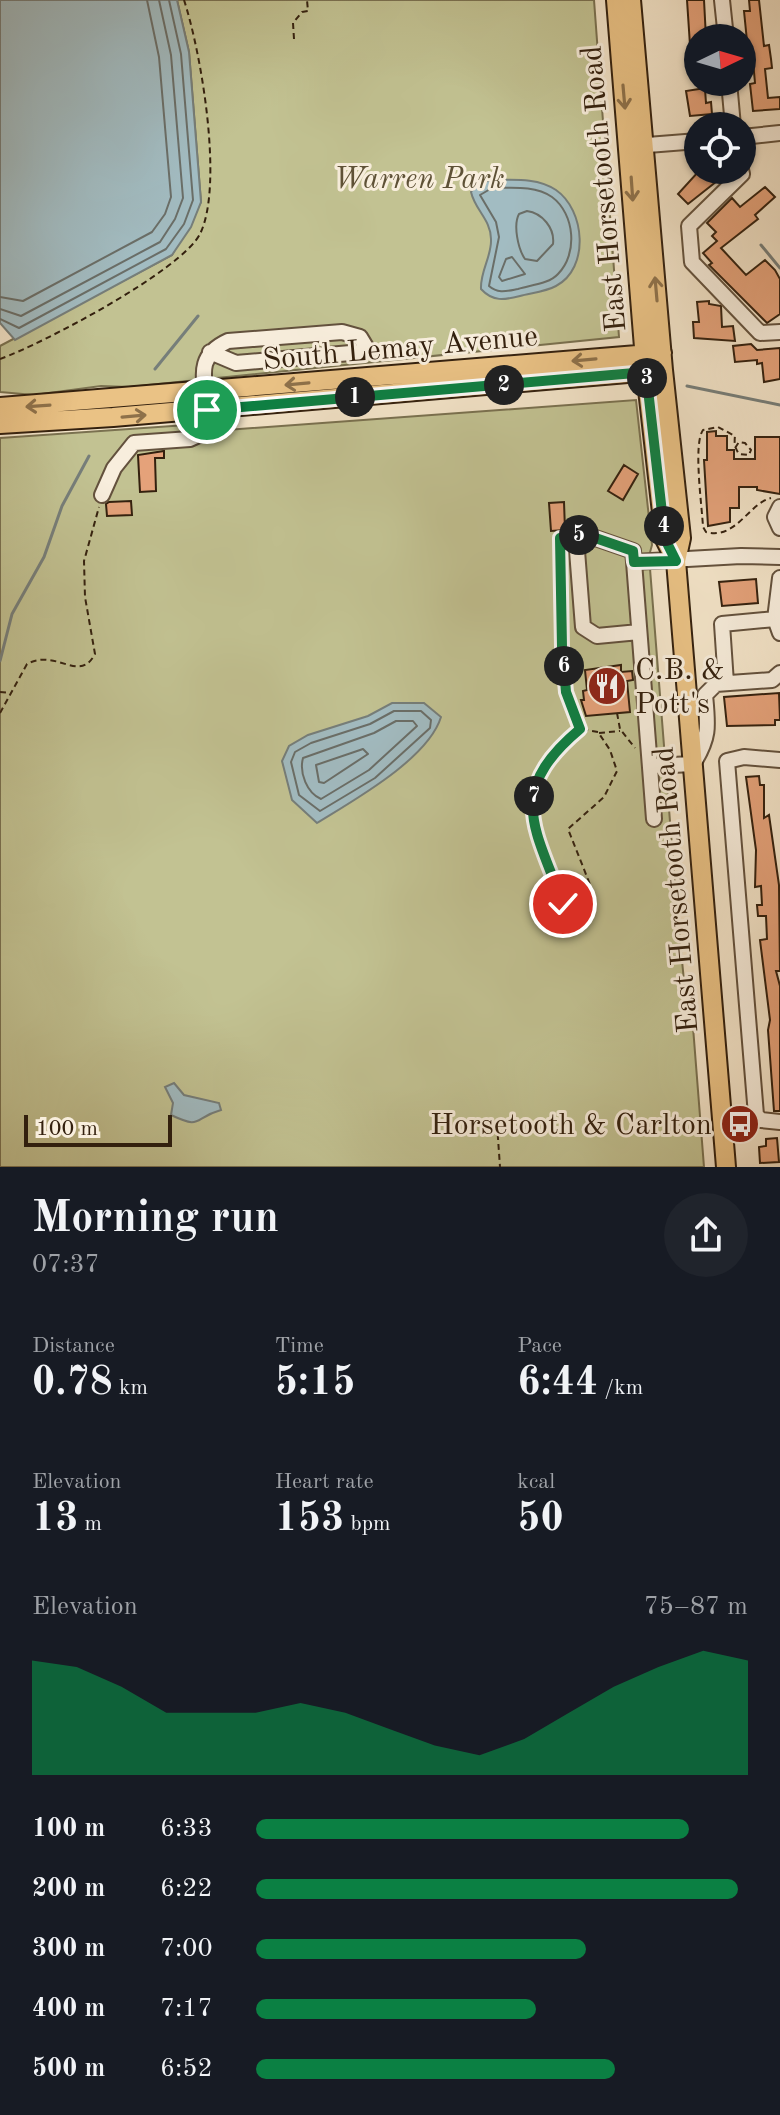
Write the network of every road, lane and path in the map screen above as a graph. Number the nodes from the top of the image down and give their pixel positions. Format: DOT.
graph roads {
  1 [pos="184,0"];
  2 [pos="307,0"];
  3 [pos="616,0"];
  4 [pos="631,0"];
  5 [pos="722,0"];
  6 [pos="725,24"];
  7 [pos="294,39"];
  8 [pos="780,133"];
  9 [pos="756,136"];
  10 [pos="684,142"];
  11 [pos="636,146"];
  12 [pos="732,184"];
  13 [pos="780,332"];
  14 [pos="210,352"];
  15 [pos="0,359"];
  16 [pos="654,362"];
  17 [pos="206,400"];
  18 [pos="0,407"];
  19 [pos="0,424"];
  20 [pos="735,436"];
  21 [pos="743,443"];
  22 [pos="735,448"];
  23 [pos="102,495"];
  24 [pos="780,499"];
  25 [pos="780,507"];
  26 [pos="780,528"];
  27 [pos="576,538"];
  28 [pos="780,557"];
  29 [pos="676,561"];
  30 [pos="634,562"];
  31 [pos="780,578"];
  32 [pos="777,626"];
  33 [pos="639,632"];
  34 [pos="780,673"];
  35 [pos="726,683"];
  36 [pos="0,692"];
  37 [pos="10,693"];
  38 [pos="0,713"];
  39 [pos="617,713"];
  40 [pos="580,729"];
  41 [pos="621,731"];
  42 [pos="598,733"];
  43 [pos="780,760"];
  44 [pos="693,764"];
  45 [pos="650,765"];
  46 [pos="654,819"];
  47 [pos="590,886"];
  48 [pos="593,892"];
  49 [pos="563,904"];
  50 [pos="590,917"];
  51 [pos="780,1122"];
  52 [pos="497,1124"];
  53 [pos="500,1167"];
  54 [pos="726,1167"];
  1 -- 15 [label="path"];
  2 -- 7 [label="path"];
  3 -- 11 [label="main road, East Horsetooth Road, one-way"];
  4 -- 11 [label="main road, East Horsetooth Road"];
  5 -- 6 [label="street"];
  8 -- 9 [label="street"];
  10 -- 11 [label="street"];
  11 -- 16 [label="main road, East Horsetooth Road"];
  12 -- 13 [label="street"];
  14 -- 14 [label="street"];
  14 -- 17 [label="street"];
  16 -- 17 [label="main road, South Lemay Avenue"];
  16 -- 29 [label="main road, East Horsetooth Road"];
  17 -- 18 [label="main road, South Lemay Avenue, one-way"];
  19 -- 17 [label="main road, South Lemay Avenue, one-way"];
  17 -- 23 [label="street"];
  20 -- 21 [label="path"];
  20 -- 22 [label="path"];
  20 -- 24 [label="path"];
  21 -- 22 [label="path"];
  21 -- 22 [label="path"];
  23 -- 37 [label="path"];
  25 -- 26 [label="street"];
  27 -- 30 [label="street"];
  27 -- 33 [label="street"];
  27 -- 40 [label="path"];
  28 -- 29 [label="street"];
  29 -- 30 [label="street"];
  29 -- 44 [label="main road, East Horsetooth Road"];
  30 -- 33 [label="street"];
  31 -- 32 [label="street"];
  32 -- 35 [label="street"];
  33 -- 45 [label="street"];
  34 -- 35 [label="street"];
  35 -- 44 [label="street"];
  36 -- 37 [label="path"];
  37 -- 38 [label="path"];
  39 -- 41 [label="path"];
  40 -- 42 [label="path"];
  40 -- 49 [label="path"];
  41 -- 42 [label="path"];
  41 -- 45 [label="path"];
  42 -- 47 [label="path"];
  43 -- 51 [label="street"];
  44 -- 45 [label="street"];
  44 -- 54 [label="main road, East Horsetooth Road"];
  45 -- 46 [label="street"];
  47 -- 48 [label="path"];
  47 -- 50 [label="path"];
  52 -- 53 [label="path"];
}
